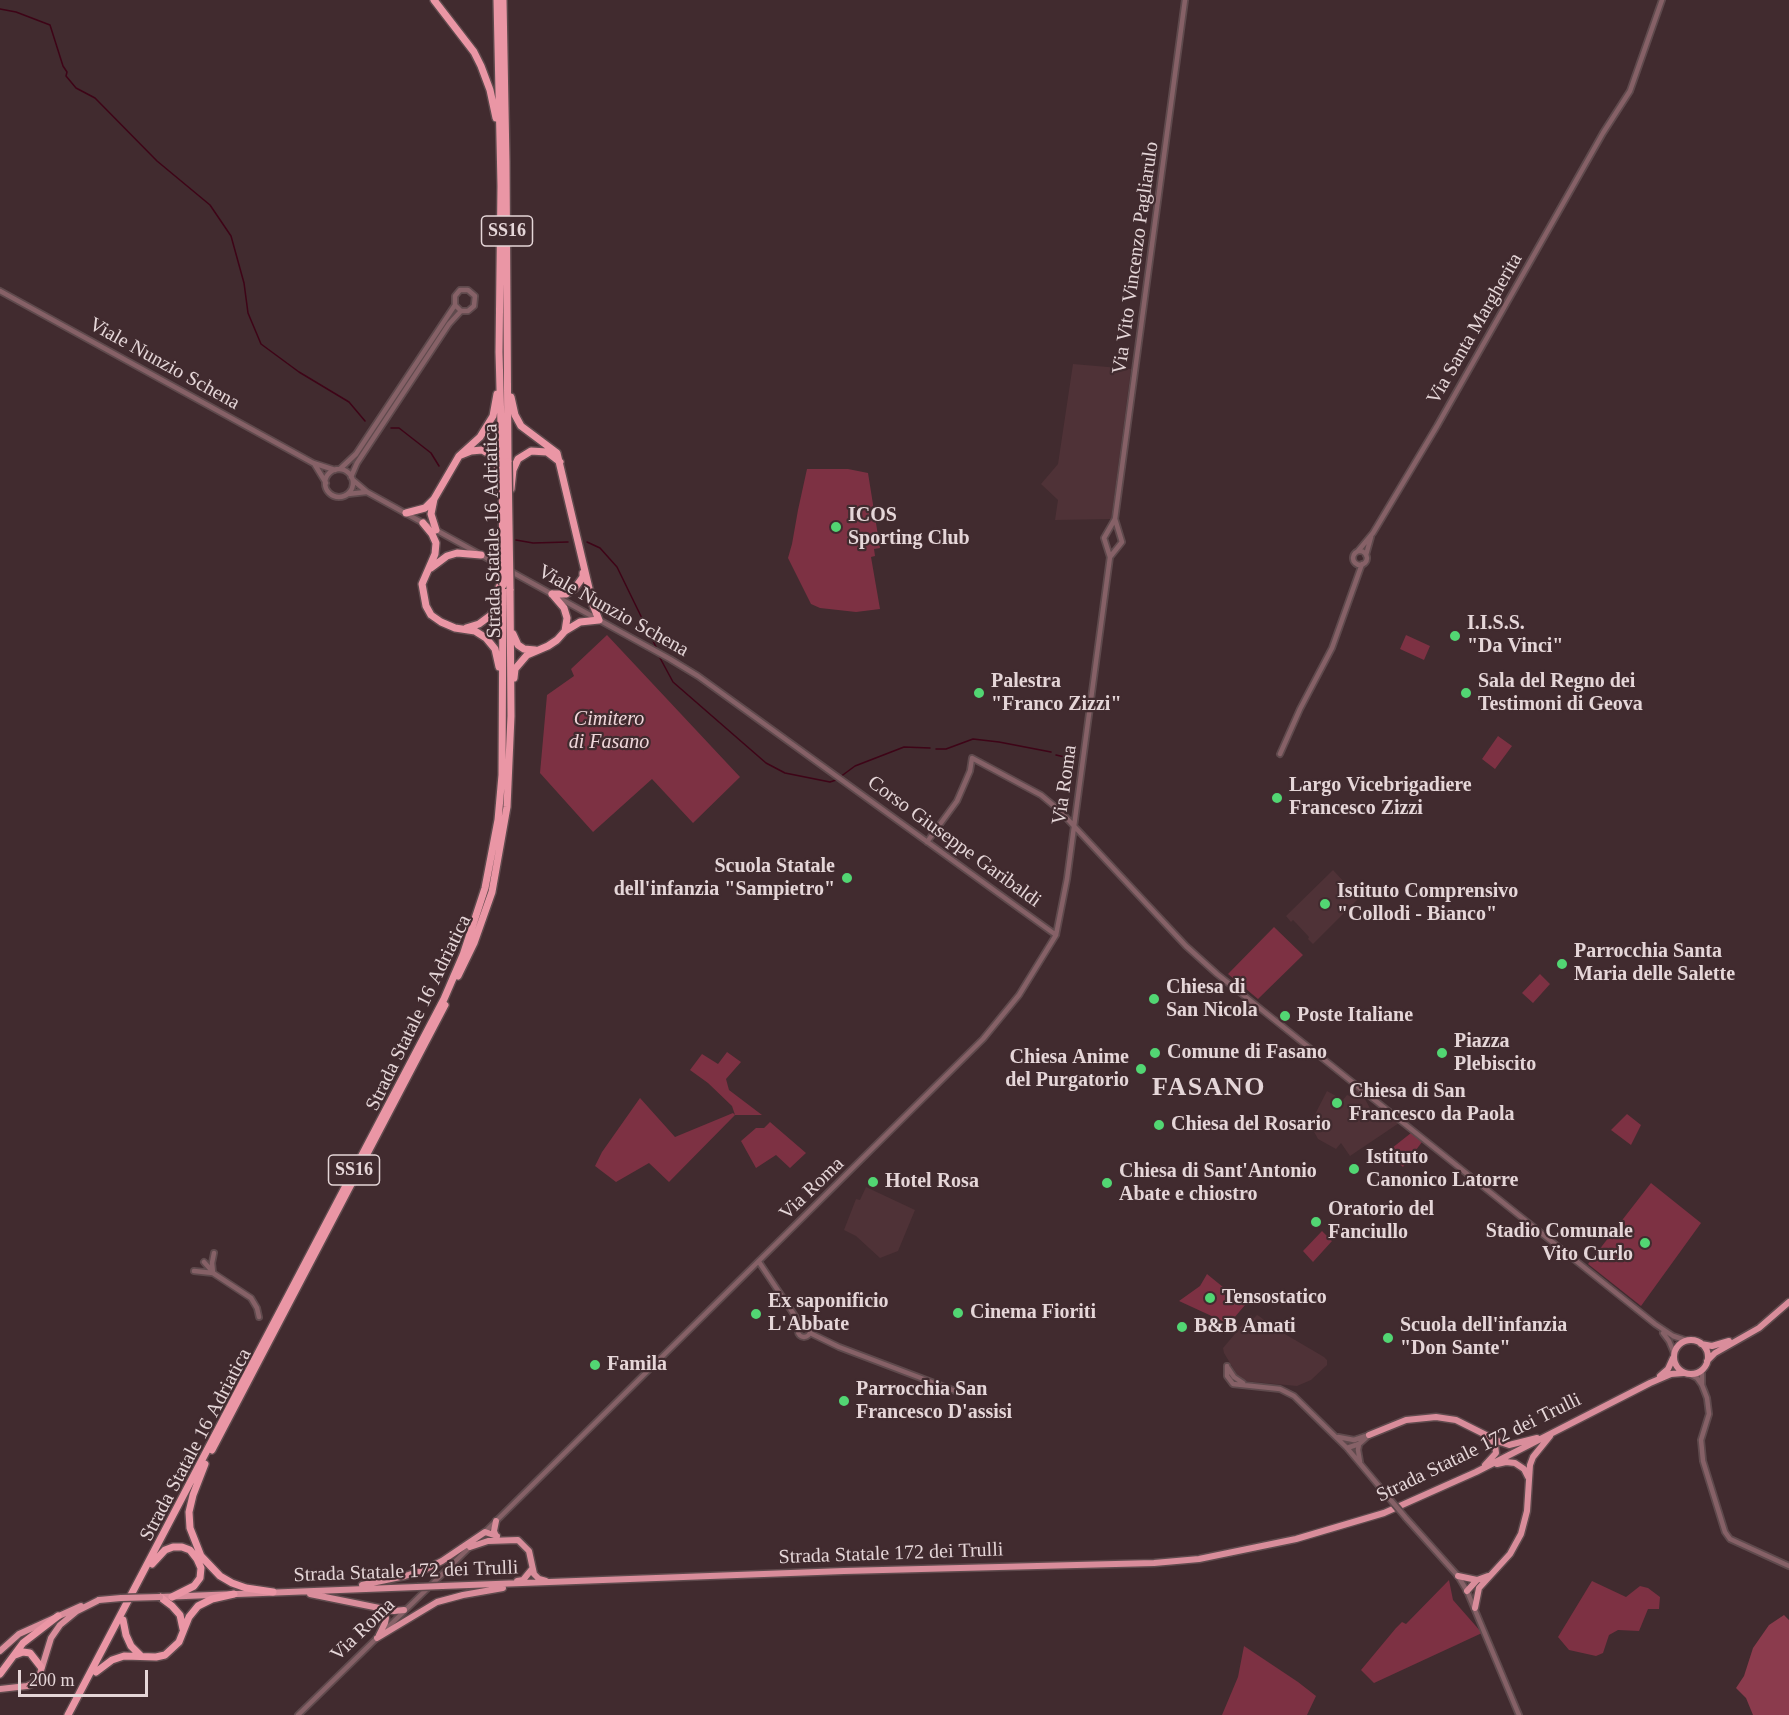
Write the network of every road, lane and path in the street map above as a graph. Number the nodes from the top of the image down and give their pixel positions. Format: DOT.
graph roads {
  1 [pos="434,0"];
  2 [pos="497,0"];
  3 [pos="503,0"];
  4 [pos="1185,0"];
  5 [pos="1662,0"];
  6 [pos="501,225"];
  7 [pos="0,291"];
  8 [pos="455,305"];
  9 [pos="461,311"];
  10 [pos="508,341"];
  11 [pos="499,352"];
  12 [pos="548,450"];
  13 [pos="462,453"];
  14 [pos="313,463"];
  15 [pos="502,463"];
  16 [pos="338,470"];
  17 [pos="352,478"];
  18 [pos="326,483"];
  19 [pos="367,492"];
  20 [pos="348,494"];
  21 [pos="434,499"];
  22 [pos="506,502"];
  23 [pos="406,513"];
  24 [pos="1115,519"];
  25 [pos="423,523"];
  26 [pos="436,530"];
  27 [pos="1108,532"];
  28 [pos="1117,532"];
  29 [pos="1373,533"];
  30 [pos="1107,546"];
  31 [pos="1115,548"];
  32 [pos="1358,551"];
  33 [pos="481,555"];
  34 [pos="1365,555"];
  35 [pos="1110,557"];
  36 [pos="1356,563"];
  37 [pos="583,564"];
  38 [pos="1362,564"];
  39 [pos="1358,572"];
  40 [pos="426,574"];
  41 [pos="501,584"];
  42 [pos="552,594"];
  43 [pos="510,610"];
  44 [pos="599,620"];
  45 [pos="463,628"];
  46 [pos="565,631"];
  47 [pos="535,650"];
  48 [pos="502,706"];
  49 [pos="511,716"];
  50 [pos="1280,754"];
  51 [pos="834,774"];
  52 [pos="1074,828"];
  53 [pos="927,842"];
  54 [pos="1056,935"];
  55 [pos="214,1253"];
  56 [pos="204,1262"];
  57 [pos="759,1262"];
  58 [pos="194,1271"];
  59 [pos="213,1273"];
  60 [pos="1789,1302"];
  61 [pos="259,1317"];
  62 [pos="1655,1324"];
  63 [pos="801,1325"];
  64 [pos="810,1333"];
  65 [pos="1743,1337"];
  66 [pos="1688,1341"];
  67 [pos="1701,1344"];
  68 [pos="1674,1355"];
  69 [pos="1707,1362"];
  70 [pos="1702,1370"];
  71 [pos="1687,1374"];
  72 [pos="1650,1383"];
  73 [pos="1245,1384"];
  74 [pos="1702,1385"];
  75 [pos="957,1392"];
  76 [pos="1554,1432"];
  77 [pos="1369,1435"];
  78 [pos="1336,1436"];
  79 [pos="1491,1438"];
  80 [pos="1354,1440"];
  81 [pos="1359,1444"];
  82 [pos="1347,1448"];
  83 [pos="1360,1463"];
  84 [pos="206,1464"];
  85 [pos="1488,1466"];
  86 [pos="1476,1472"];
  87 [pos="1528,1478"];
  88 [pos="496,1521"];
  89 [pos="485,1532"];
  90 [pos="499,1538"];
  91 [pos="470,1547"];
  92 [pos="152,1564"];
  93 [pos="1789,1566"];
  94 [pos="532,1569"];
  95 [pos="1490,1575"];
  96 [pos="1458,1576"];
  97 [pos="1477,1580"];
  98 [pos="552,1583"];
  99 [pos="532,1584"];
  100 [pos="504,1585"];
  101 [pos="1479,1588"];
  102 [pos="328,1590"];
  103 [pos="1467,1591"];
  104 [pos="295,1592"];
  105 [pos="234,1593"];
  106 [pos="273,1593"];
  107 [pos="160,1597"];
  108 [pos="171,1597"];
  109 [pos="99,1600"];
  110 [pos="1475,1608"];
  111 [pos="380,1609"];
  112 [pos="404,1610"];
  113 [pos="58,1616"];
  114 [pos="123,1620"];
  115 [pos="182,1634"];
  116 [pos="377,1638"];
  117 [pos="0,1651"];
  118 [pos="12,1656"];
  119 [pos="141,1656"];
  120 [pos="41,1667"];
  121 [pos="1,1672"];
  122 [pos="96,1672"];
  123 [pos="0,1689"];
  124 [pos="68,1715"];
  125 [pos="298,1715"];
  126 [pos="1519,1715"];
  1 -- 6 [label="highway, SS16"];
  2 -- 6 [label="highway, Strada Statale 16 Adriatica / SS16"];
  3 -- 10 [label="highway, Strada Statale 16 Adriatica / SS16"];
  4 -- 24 [label="street, Via Vito Vincenzo Pagliarulo"];
  5 -- 29 [label="street, Via Santa Margherita"];
  6 -- 11 [label="highway, Strada Statale 16 Adriatica / SS16"];
  7 -- 14 [label="street, Viale Nunzio Schena"];
  8 -- 9 [label="street"];
  8 -- 9 [label="street"];
  8 -- 16 [label="street"];
  9 -- 17 [label="street"];
  10 -- 12 [label="highway"];
  10 -- 15 [label="highway, Strada Statale 16 Adriatica / SS16"];
  11 -- 13 [label="highway"];
  11 -- 15 [label="highway, Strada Statale 16 Adriatica / SS16"];
  12 -- 22 [label="highway, bridge"];
  12 -- 37 [label="highway"];
  13 -- 15 [label="highway"];
  13 -- 21 [label="highway"];
  14 -- 16 [label="street, Viale Nunzio Schena"];
  14 -- 18 [label="street, Viale Nunzio Schena"];
  15 -- 22 [label="highway, Strada Statale 16 Adriatica / SS16, bridge"];
  16 -- 17 [label="street"];
  16 -- 18 [label="street"];
  17 -- 19 [label="street, Viale Nunzio Schena"];
  17 -- 20 [label="street"];
  18 -- 20 [label="street"];
  19 -- 20 [label="street"];
  19 -- 23 [label="street, Viale Nunzio Schena"];
  21 -- 23 [label="highway"];
  21 -- 26 [label="highway"];
  22 -- 41 [label="highway, Strada Statale 16 Adriatica / SS16, bridge"];
  22 -- 43 [label="highway, Strada Statale 16 Adriatica / SS16, bridge"];
  23 -- 25 [label="street, Viale Nunzio Schena"];
  24 -- 27 [label="street, Via Vito Vincenzo Pagliarulo"];
  24 -- 28 [label="street, Via Vito Vincenzo Pagliarulo"];
  25 -- 26 [label="street, Viale Nunzio Schena"];
  25 -- 40 [label="highway"];
  26 -- 33 [label="street, Viale Nunzio Schena"];
  27 -- 28 [label="street"];
  27 -- 30 [label="street"];
  28 -- 31 [label="street"];
  29 -- 32 [label="street, Via Santa Margherita"];
  29 -- 34 [label="street, Via Santa Margherita"];
  30 -- 31 [label="street"];
  30 -- 35 [label="street, Via Roma"];
  31 -- 35 [label="street, Via Roma"];
  32 -- 34 [label="street"];
  32 -- 36 [label="street"];
  33 -- 40 [label="highway"];
  33 -- 42 [label="street, Viale Nunzio Schena"];
  34 -- 38 [label="street"];
  35 -- 52 [label="street, Via Roma"];
  36 -- 38 [label="street"];
  36 -- 39 [label="street"];
  37 -- 42 [label="highway"];
  37 -- 44 [label="highway"];
  38 -- 39 [label="street"];
  39 -- 50 [label="street"];
  40 -- 45 [label="highway"];
  41 -- 45 [label="highway"];
  41 -- 48 [label="highway, Strada Statale 16 Adriatica / SS16"];
  42 -- 44 [label="street, Viale Nunzio Schena"];
  42 -- 46 [label="highway"];
  43 -- 47 [label="highway"];
  43 -- 49 [label="highway, Strada Statale 16 Adriatica / SS16"];
  44 -- 46 [label="highway"];
  44 -- 51 [label="street, Viale Nunzio Schena"];
  45 -- 48 [label="highway"];
  46 -- 47 [label="highway"];
  47 -- 49 [label="highway"];
  48 -- 124 [label="highway, Strada Statale 16 Adriatica / SS16"];
  49 -- 84 [label="highway, Strada Statale 16 Adriatica / SS16"];
  51 -- 53 [label="street, Corso Giuseppe Garibaldi"];
  52 -- 53 [label="street"];
  52 -- 54 [label="street, Via Roma"];
  52 -- 62 [label="street"];
  53 -- 54 [label="street, Corso Giuseppe Garibaldi"];
  54 -- 57 [label="street, Via Roma"];
  55 -- 59 [label="street"];
  56 -- 59 [label="street"];
  57 -- 63 [label="street"];
  57 -- 88 [label="street, Via Roma"];
  58 -- 59 [label="street"];
  59 -- 61 [label="street"];
  60 -- 65 [label="main road"];
  62 -- 66 [label="street"];
  62 -- 68 [label="street"];
  63 -- 64 [label="street"];
  63 -- 64 [label="street"];
  64 -- 75 [label="street"];
  65 -- 67 [label="main road"];
  65 -- 69 [label="main road"];
  66 -- 67 [label="main road"];
  66 -- 68 [label="main road, Strada Statale 172 dei Trulli"];
  67 -- 69 [label="main road"];
  68 -- 71 [label="main road"];
  68 -- 72 [label="main road, Strada Statale 172 dei Trulli"];
  69 -- 70 [label="main road"];
  70 -- 71 [label="main road, Strada Statale 172 dei Trulli"];
  70 -- 74 [label="street"];
  71 -- 72 [label="main road, Strada Statale 172 dei Trulli"];
  71 -- 74 [label="street"];
  72 -- 76 [label="main road, Strada Statale 172 dei Trulli"];
  73 -- 73 [label="street"];
  73 -- 78 [label="street"];
  74 -- 93 [label="street"];
  76 -- 79 [label="main road"];
  76 -- 85 [label="main road, Strada Statale 172 dei Trulli"];
  76 -- 87 [label="main road"];
  77 -- 79 [label="main road"];
  77 -- 80 [label="street"];
  77 -- 81 [label="street"];
  78 -- 80 [label="street"];
  78 -- 82 [label="street"];
  79 -- 86 [label="main road"];
  80 -- 82 [label="street"];
  81 -- 82 [label="street"];
  81 -- 83 [label="street"];
  82 -- 83 [label="street"];
  83 -- 96 [label="street, bridge"];
  84 -- 92 [label="highway, Strada Statale 16 Adriatica / SS16"];
  84 -- 106 [label="highway"];
  85 -- 86 [label="main road, Strada Statale 172 dei Trulli"];
  85 -- 87 [label="main road"];
  86 -- 98 [label="main road, Strada Statale 172 dei Trulli"];
  87 -- 95 [label="main road"];
  88 -- 89 [label="street, Via Roma"];
  88 -- 90 [label="main road"];
  89 -- 90 [label="main road"];
  89 -- 91 [label="street, Via Roma"];
  89 -- 102 [label="main road"];
  90 -- 91 [label="main road"];
  90 -- 94 [label="main road"];
  91 -- 112 [label="street, Via Roma"];
  92 -- 108 [label="highway"];
  92 -- 114 [label="highway, Strada Statale 16 Adriatica / SS16"];
  94 -- 98 [label="main road"];
  94 -- 100 [label="main road"];
  95 -- 97 [label="main road"];
  95 -- 101 [label="main road"];
  96 -- 97 [label="main road"];
  96 -- 103 [label="street"];
  97 -- 103 [label="main road"];
  98 -- 99 [label="main road, Strada Statale 172 dei Trulli"];
  99 -- 100 [label="main road, Strada Statale 172 dei Trulli"];
  99 -- 116 [label="main road"];
  100 -- 102 [label="main road, Strada Statale 172 dei Trulli, bridge"];
  101 -- 103 [label="main road"];
  101 -- 110 [label="main road"];
  102 -- 104 [label="main road, Strada Statale 172 dei Trulli"];
  103 -- 110 [label="street"];
  104 -- 106 [label="main road, Strada Statale 172 dei Trulli"];
  104 -- 111 [label="main road"];
  105 -- 106 [label="main road, Strada Statale 172 dei Trulli"];
  105 -- 108 [label="main road, Strada Statale 172 dei Trulli"];
  105 -- 115 [label="highway"];
  107 -- 108 [label="main road, Strada Statale 172 dei Trulli"];
  107 -- 109 [label="main road, Strada Statale 172 dei Trulli, bridge"];
  107 -- 115 [label="highway"];
  109 -- 113 [label="main road"];
  109 -- 120 [label="main road"];
  110 -- 126 [label="street"];
  111 -- 112 [label="main road"];
  111 -- 116 [label="main road"];
  112 -- 116 [label="street, Via Roma"];
  113 -- 117 [label="main road"];
  113 -- 118 [label="highway"];
  114 -- 119 [label="highway"];
  114 -- 122 [label="highway, Strada Statale 16 Adriatica / SS16"];
  115 -- 119 [label="highway"];
  116 -- 125 [label="street, Via Roma"];
  118 -- 120 [label="highway"];
  118 -- 121 [label="highway"];
  119 -- 122 [label="highway"];
  120 -- 123 [label="main road"];
  122 -- 124 [label="highway, Strada Statale 16 Adriatica / SS16"];
}
